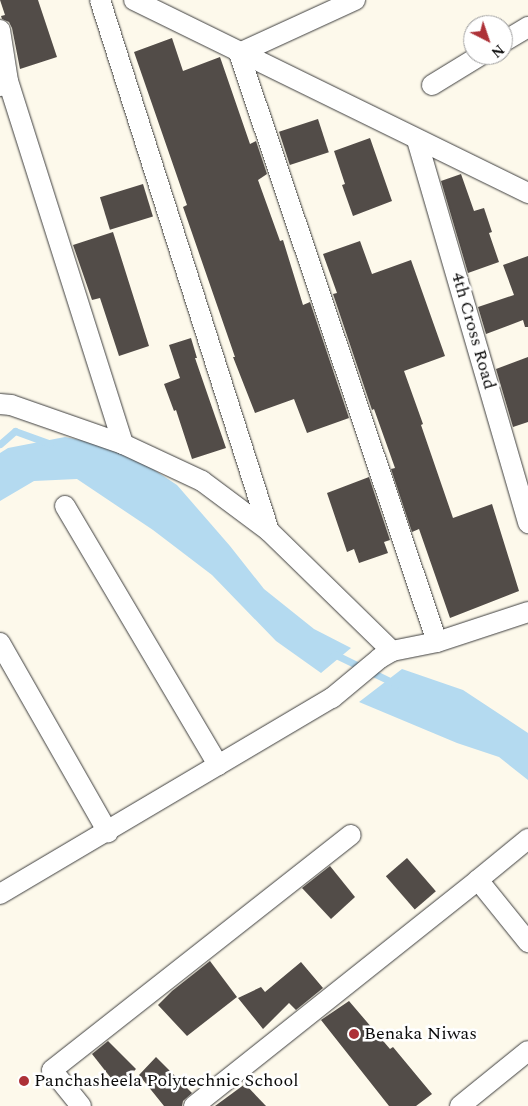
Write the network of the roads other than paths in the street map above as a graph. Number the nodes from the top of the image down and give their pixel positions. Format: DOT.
graph roads {
  1 [pos="100,0"];
  2 [pos="134,0"];
  3 [pos="355,0"];
  4 [pos="528,27"];
  5 [pos="0,30"];
  6 [pos="513,36"];
  7 [pos="239,53"];
  8 [pos="465,65"];
  9 [pos="4,83"];
  10 [pos="432,85"];
  11 [pos="417,140"];
  12 [pos="528,193"];
  13 [pos="0,404"];
  14 [pos="123,444"];
  15 [pos="65,506"];
  16 [pos="528,523"];
  17 [pos="269,531"];
  18 [pos="528,612"];
  19 [pos="437,642"];
  20 [pos="0,643"];
  21 [pos="386,654"];
  22 [pos="218,765"];
  23 [pos="108,832"];
  24 [pos="351,835"];
  25 [pos="528,839"];
  26 [pos="478,880"];
  27 [pos="0,894"];
  28 [pos="528,942"];
  29 [pos="528,1051"];
  30 [pos="80,1106"];
  31 [pos="194,1106"];
  32 [pos="460,1106"];
  1 -- 17 [label="street"];
  2 -- 7 [label="street"];
  3 -- 7 [label="street"];
  4 -- 6 [label="street"];
  5 -- 9 [label="street"];
  7 -- 11 [label="street"];
  7 -- 19 [label="street"];
  8 -- 10 [label="street"];
  9 -- 14 [label="street"];
  11 -- 12 [label="street"];
  11 -- 16 [label="street, 4th Cross Road"];
  13 -- 14 [label="street"];
  14 -- 17 [label="street"];
  15 -- 22 [label="street"];
  17 -- 21 [label="street"];
  18 -- 19 [label="street"];
  19 -- 21 [label="street"];
  20 -- 23 [label="street"];
  21 -- 22 [label="street"];
  22 -- 23 [label="street"];
  23 -- 27 [label="street"];
  24 -- 30 [label="street"];
  25 -- 26 [label="street"];
  26 -- 28 [label="street"];
  26 -- 31 [label="street"];
  29 -- 32 [label="street"];
}
